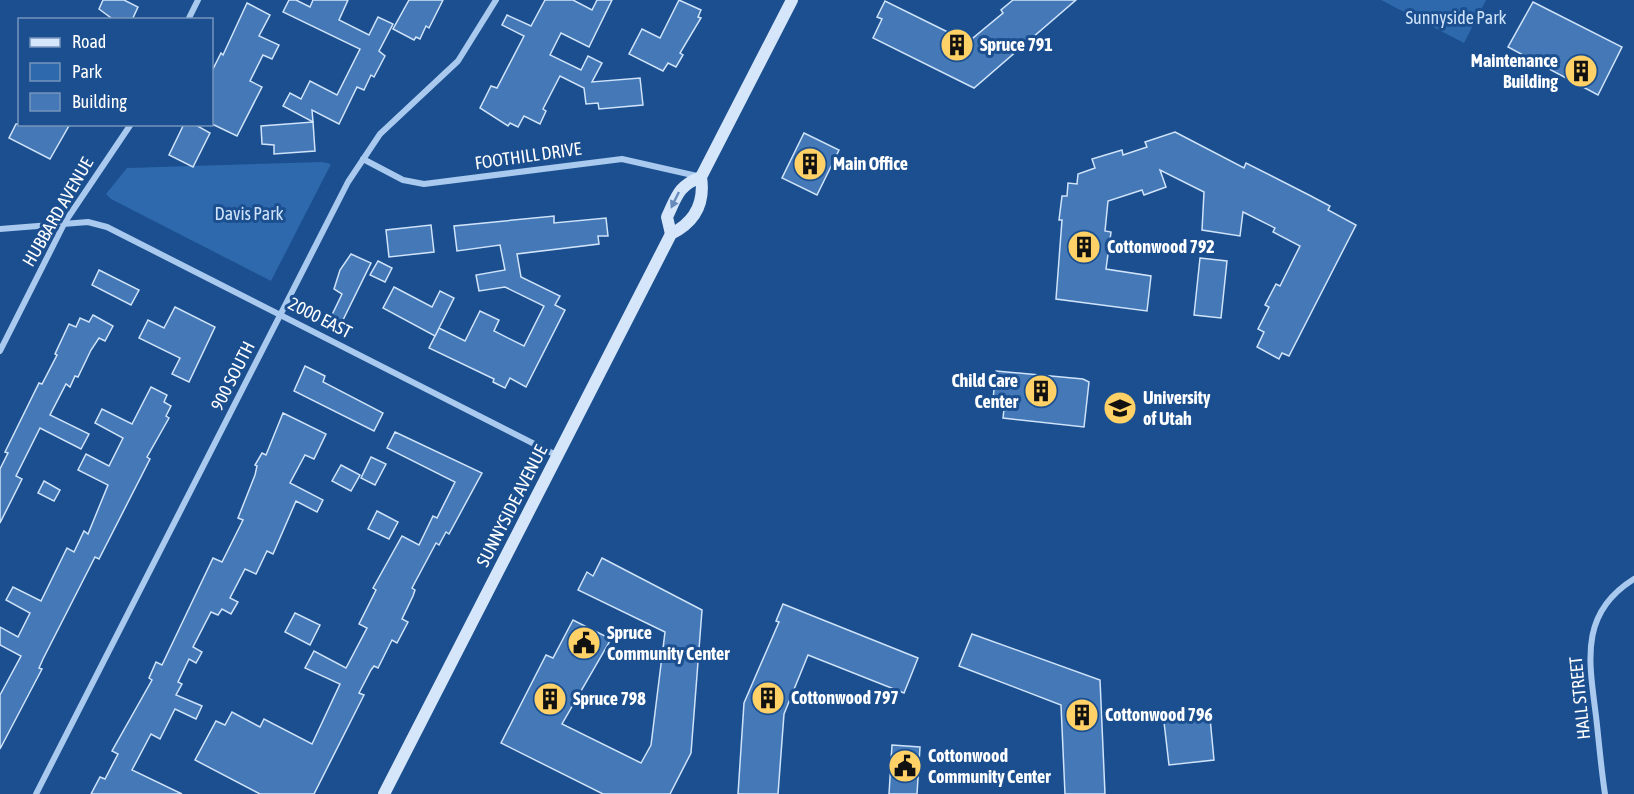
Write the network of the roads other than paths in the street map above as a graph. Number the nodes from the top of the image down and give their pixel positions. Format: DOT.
graph roads {
  1 [pos="198,0"];
  2 [pos="496,0"];
  3 [pos="792,0"];
  4 [pos="189,18"];
  5 [pos="130,126"];
  6 [pos="363,159"];
  7 [pos="701,177"];
  8 [pos="65,222"];
  9 [pos="0,229"];
  10 [pos="671,234"];
  11 [pos="281,315"];
  12 [pos="0,351"];
  13 [pos="558,456"];
  14 [pos="1634,579"];
  15 [pos="36,794"];
  16 [pos="384,794"];
  17 [pos="1605,794"];
  1 -- 4 [label="street"];
  2 -- 6 [label="street, 900 SOUTH"];
  3 -- 7 [label="main road, SUNNYSIDE AVENUE"];
  5 -- 8 [label="street, HUBBARD AVENUE"];
  6 -- 7 [label="street, FOOTHILL DRIVE"];
  6 -- 11 [label="street, 900 SOUTH"];
  7 -- 10 [label="main road, SUNNYSIDE AVENUE"];
  7 -- 10 [label="main road, SUNNYSIDE AVENUE, one-way"];
  8 -- 9 [label="street"];
  8 -- 11 [label="street, 2000 EAST"];
  8 -- 12 [label="street, HUBBARD AVENUE"];
  10 -- 13 [label="main road, SUNNYSIDE AVENUE"];
  11 -- 13 [label="street, 2000 EAST"];
  11 -- 15 [label="street, 900 SOUTH"];
  13 -- 16 [label="main road, SUNNYSIDE AVENUE"];
  14 -- 17 [label="street, HALL STREET"];
}
